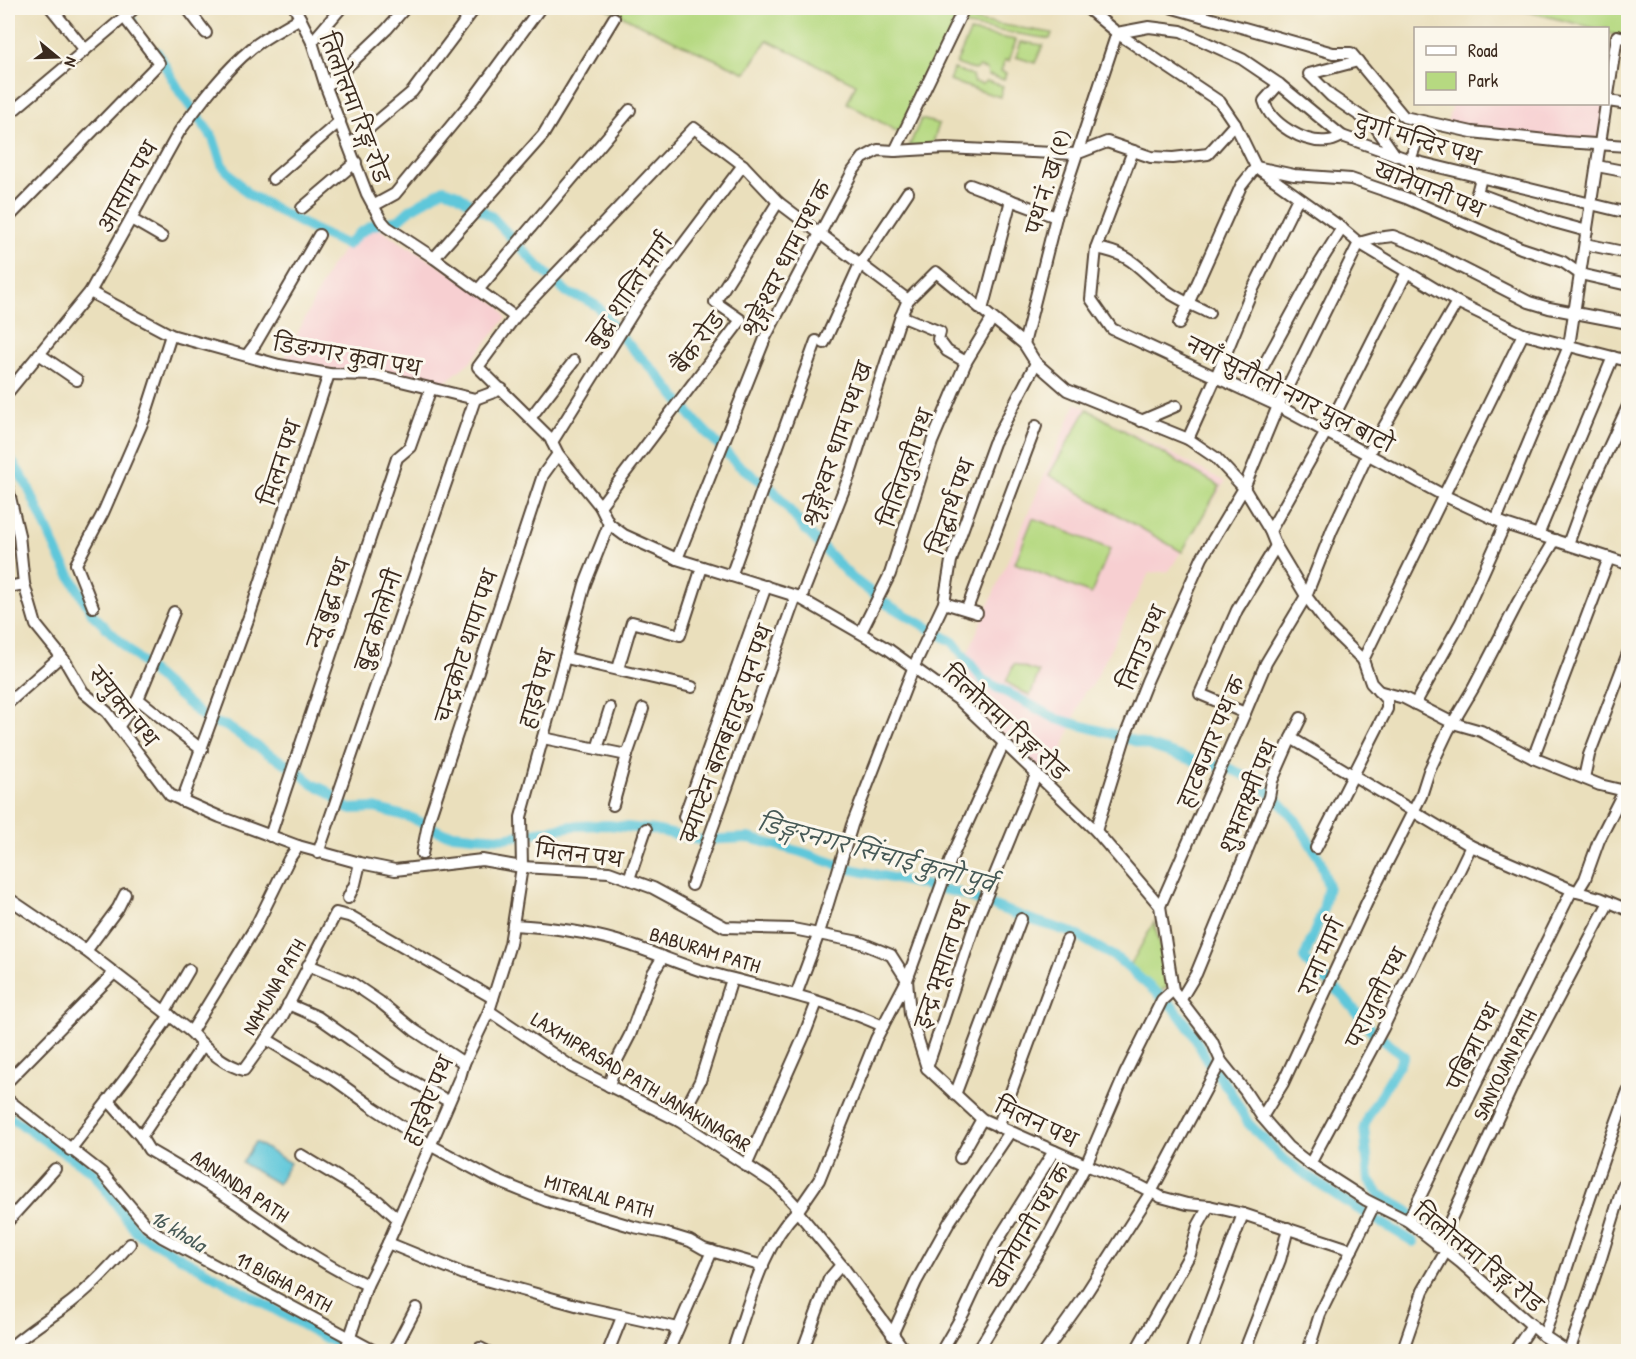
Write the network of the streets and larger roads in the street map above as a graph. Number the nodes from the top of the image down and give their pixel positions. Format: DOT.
graph roads {
  1 [pos="51,8"];
  2 [pos="187,8"];
  3 [pos="341,8"];
  4 [pos="405,8"];
  5 [pos="475,8"];
  6 [pos="540,8"];
  7 [pos="964,8"];
  8 [pos="1088,8"];
  9 [pos="1173,8"];
  10 [pos="129,13"];
  11 [pos="298,13"];
  12 [pos="614,18"];
  13 [pos="206,33"];
  14 [pos="1117,33"];
  15 [pos="1629,39"];
  16 [pos="312,42"];
  17 [pos="85,50"];
  18 [pos="1358,60"];
  19 [pos="1279,84"];
  20 [pos="326,87"];
  21 [pos="1609,88"];
  22 [pos="1609,102"];
  23 [pos="1629,104"];
  24 [pos="1607,105"];
  25 [pos="630,110"];
  26 [pos="8,115"];
  27 [pos="339,121"];
  28 [pos="1424,122"];
  29 [pos="1234,124"];
  30 [pos="1342,136"];
  31 [pos="349,145"];
  32 [pos="1600,145"];
  33 [pos="1629,146"];
  34 [pos="895,151"];
  35 [pos="1133,151"];
  36 [pos="1076,154"];
  37 [pos="1395,155"];
  38 [pos="1410,160"];
  39 [pos="356,162"];
  40 [pos="743,165"];
  41 [pos="1597,166"];
  42 [pos="1256,167"];
  43 [pos="1623,171"];
  44 [pos="1481,178"];
  45 [pos="273,179"];
  46 [pos="970,185"];
  47 [pos="909,192"];
  48 [pos="1298,198"];
  49 [pos="1011,200"];
  50 [pos="778,202"];
  51 [pos="1591,205"];
  52 [pos="373,206"];
  53 [pos="302,208"];
  54 [pos="1629,213"];
  55 [pos="1056,217"];
  56 [pos="8,218"];
  57 [pos="131,219"];
  58 [pos="1342,228"];
  59 [pos="1587,231"];
  60 [pos="820,232"];
  61 [pos="319,235"];
  62 [pos="162,237"];
  63 [pos="1359,243"];
  64 [pos="1585,244"];
  65 [pos="1096,248"];
  66 [pos="1629,253"];
  67 [pos="434,258"];
  68 [pos="860,264"];
  69 [pos="1407,272"];
  70 [pos="1580,274"];
  71 [pos="1629,285"];
  72 [pos="478,290"];
  73 [pos="90,292"];
  74 [pos="908,300"];
  75 [pos="1457,302"];
  76 [pos="1188,303"];
  77 [pos="982,310"];
  78 [pos="1209,313"];
  79 [pos="1574,314"];
  80 [pos="901,316"];
  81 [pos="515,317"];
  82 [pos="992,319"];
  83 [pos="1629,323"];
  84 [pos="1179,324"];
  85 [pos="1523,334"];
  86 [pos="171,335"];
  87 [pos="1024,344"];
  88 [pos="1569,346"];
  89 [pos="39,354"];
  90 [pos="247,355"];
  91 [pos="1613,357"];
  92 [pos="574,361"];
  93 [pos="1629,361"];
  94 [pos="966,362"];
  95 [pos="1036,363"];
  96 [pos="329,374"];
  97 [pos="1216,377"];
  98 [pos="77,380"];
  99 [pos="431,388"];
  100 [pos="502,389"];
  101 [pos="8,392"];
  102 [pos="1249,392"];
  103 [pos="475,399"];
  104 [pos="1176,406"];
  105 [pos="1278,406"];
  106 [pos="1629,406"];
  107 [pos="531,417"];
  108 [pos="1141,421"];
  109 [pos="1035,426"];
  110 [pos="1326,432"];
  111 [pos="1188,439"];
  112 [pos="552,442"];
  113 [pos="558,454"];
  114 [pos="1368,454"];
  115 [pos="8,489"];
  116 [pos="1244,489"];
  117 [pos="1443,495"];
  118 [pos="600,506"];
  119 [pos="11,515"];
  120 [pos="1501,522"];
  121 [pos="609,524"];
  122 [pos="1270,531"];
  123 [pos="1538,535"];
  124 [pos="1555,540"];
  125 [pos="1568,544"];
  126 [pos="1276,546"];
  127 [pos="1609,558"];
  128 [pos="677,559"];
  129 [pos="1628,561"];
  130 [pos="702,567"];
  131 [pos="731,576"];
  132 [pos="24,584"];
  133 [pos="766,586"];
  134 [pos="8,587"];
  135 [pos="1306,596"];
  136 [pos="798,597"];
  137 [pos="943,606"];
  138 [pos="93,607"];
  139 [pos="174,612"];
  140 [pos="861,632"];
  141 [pos="1629,653"];
  142 [pos="61,656"];
  143 [pos="566,658"];
  144 [pos="1363,660"];
  145 [pos="914,666"];
  146 [pos="618,669"];
  147 [pos="692,687"];
  148 [pos="1378,691"];
  149 [pos="138,699"];
  150 [pos="8,703"];
  151 [pos="1415,704"];
  152 [pos="610,708"];
  153 [pos="643,709"];
  154 [pos="1245,714"];
  155 [pos="1302,718"];
  156 [pos="1453,723"];
  157 [pos="118,727"];
  158 [pos="543,738"];
  159 [pos="1291,738"];
  160 [pos="1003,745"];
  161 [pos="203,746"];
  162 [pos="597,748"];
  163 [pos="627,755"];
  164 [pos="1533,758"];
  165 [pos="1036,775"];
  166 [pos="1353,775"];
  167 [pos="1584,778"];
  168 [pos="1627,787"];
  169 [pos="182,801"];
  170 [pos="612,805"];
  171 [pos="1413,812"];
  172 [pos="684,817"];
  173 [pos="646,829"];
  174 [pos="1095,831"];
  175 [pos="270,836"];
  176 [pos="298,846"];
  177 [pos="1472,846"];
  178 [pos="1316,848"];
  179 [pos="318,854"];
  180 [pos="422,854"];
  181 [pos="360,863"];
  182 [pos="522,867"];
  183 [pos="629,879"];
  184 [pos="692,885"];
  185 [pos="1574,891"];
  186 [pos="124,894"];
  187 [pos="8,898"];
  188 [pos="348,898"];
  189 [pos="1609,902"];
  190 [pos="1160,906"];
  191 [pos="1628,910"];
  192 [pos="1021,919"];
  193 [pos="513,925"];
  194 [pos="819,933"];
  195 [pos="1067,940"];
  196 [pos="86,951"];
  197 [pos="663,957"];
  198 [pos="308,965"];
  199 [pos="189,969"];
  200 [pos="114,973"];
  201 [pos="732,979"];
  202 [pos="907,980"];
  203 [pos="1173,990"];
  204 [pos="796,995"];
  205 [pos="493,998"];
  206 [pos="1181,999"];
  207 [pos="817,1002"];
  208 [pos="288,1004"];
  209 [pos="489,1011"];
  210 [pos="168,1013"];
  211 [pos="883,1026"];
  212 [pos="191,1032"];
  213 [pos="266,1039"];
  214 [pos="203,1045"];
  215 [pos="1221,1061"];
  216 [pos="464,1063"];
  217 [pos="927,1068"];
  218 [pos="8,1081"];
  219 [pos="609,1086"];
  220 [pos="1629,1091"];
  221 [pos="955,1095"];
  222 [pos="8,1100"];
  223 [pos="108,1100"];
  224 [pos="448,1101"];
  225 [pos="1262,1117"];
  226 [pos="982,1119"];
  227 [pos="679,1121"];
  228 [pos="998,1127"];
  229 [pos="1011,1132"];
  230 [pos="141,1137"];
  231 [pos="430,1145"];
  232 [pos="70,1150"];
  233 [pos="1054,1151"];
  234 [pos="301,1155"];
  235 [pos="960,1158"];
  236 [pos="1310,1164"];
  237 [pos="746,1166"];
  238 [pos="1086,1166"];
  239 [pos="56,1169"];
  240 [pos="1629,1174"];
  241 [pos="1150,1192"];
  242 [pos="1374,1205"];
  243 [pos="1209,1206"];
  244 [pos="798,1210"];
  245 [pos="1243,1214"];
  246 [pos="398,1219"];
  247 [pos="1408,1220"];
  248 [pos="8,1221"];
  249 [pos="1288,1228"];
  250 [pos="388,1243"];
  251 [pos="130,1244"];
  252 [pos="1442,1249"];
  253 [pos="1352,1250"];
  254 [pos="712,1251"];
  255 [pos="841,1265"];
  256 [pos="763,1266"];
  257 [pos="367,1285"];
  258 [pos="416,1308"];
  259 [pos="622,1317"];
  260 [pos="1532,1325"];
  261 [pos="678,1328"];
  262 [pos="892,1335"];
  263 [pos="1544,1336"];
  264 [pos="348,1344"];
  265 [pos="13,1345"];
  266 [pos="901,1350"];
  267 [pos="376,1352"];
  268 [pos="393,1352"];
  269 [pos="608,1352"];
  270 [pos="668,1352"];
  271 [pos="732,1352"];
  272 [pos="802,1352"];
  273 [pos="941,1352"];
  274 [pos="977,1352"];
  275 [pos="1045,1352"];
  276 [pos="1135,1352"];
  277 [pos="1191,1352"];
  278 [pos="1244,1352"];
  279 [pos="1308,1352"];
  280 [pos="1401,1352"];
  281 [pos="1514,1352"];
  282 [pos="1569,1352"];
  1 -- 17 [label="street"];
  2 -- 13 [label="street"];
  3 -- 16 [label="street"];
  4 -- 20 [label="street"];
  5 -- 31 [label="street"];
  6 -- 52 [label="street"];
  7 -- 34 [label="street"];
  8 -- 14 [label="street"];
  9 -- 18 [label="street"];
  10 -- 17 [label="street"];
  10 -- 56 [label="street"];
  11 -- 16 [label="street, तिलोत्तमा रिङ्ग रोड"];
  11 -- 57 [label="street, आसाम पथ"];
  12 -- 67 [label="street"];
  14 -- 19 [label="street, दुर्गा मन्दिर पथ"];
  14 -- 29 [label="street"];
  14 -- 36 [label="street, पथ नं. ख (९)"];
  15 -- 21 [label="street"];
  16 -- 20 [label="street, तिलोत्तमा रिङ्ग रोड"];
  17 -- 26 [label="street"];
  18 -- 28 [label="street"];
  18 -- 37 [label="street"];
  19 -- 30 [label="street, दुर्गा मन्दिर पथ"];
  19 -- 30 [label="street"];
  20 -- 27 [label="street, तिलोत्तमा रिङ्ग रोड"];
  22 -- 23 [label="street"];
  24 -- 32 [label="street"];
  25 -- 72 [label="street"];
  27 -- 31 [label="street, तिलोत्तमा रिङ्ग रोड"];
  27 -- 45 [label="street"];
  28 -- 32 [label="street"];
  28 -- 38 [label="street"];
  29 -- 35 [label="street"];
  29 -- 42 [label="street"];
  30 -- 37 [label="street, दुर्गा मन्दिर पथ"];
  31 -- 39 [label="street, तिलोत्तमा रिङ्ग रोड"];
  32 -- 33 [label="street"];
  32 -- 41 [label="street"];
  34 -- 36 [label="street, श्रृङ्गेश्वर धाम पथ क"];
  34 -- 60 [label="street, श्रृङ्गेश्वर धाम पथ क"];
  35 -- 36 [label="street"];
  35 -- 65 [label="street, नयाँ सुनौलो नगर मुल बाटो"];
  36 -- 55 [label="street, पथ नं. ख (९)"];
  37 -- 38 [label="street, दुर्गा मन्दिर पथ"];
  38 -- 44 [label="street, दुर्गा मन्दिर पथ"];
  39 -- 52 [label="street, तिलोत्तमा रिङ्ग रोड"];
  39 -- 53 [label="street"];
  40 -- 50 [label="street"];
  40 -- 81 [label="street"];
  40 -- 112 [label="street, बुद्ध शान्ति मार्ग"];
  41 -- 43 [label="street"];
  41 -- 51 [label="street"];
  42 -- 48 [label="street"];
  42 -- 70 [label="street, खानेपानी पथ"];
  42 -- 76 [label="street"];
  44 -- 51 [label="street, दुर्गा मन्दिर पथ"];
  44 -- 59 [label="street"];
  46 -- 49 [label="street"];
  47 -- 68 [label="street"];
  48 -- 58 [label="street"];
  48 -- 97 [label="street"];
  49 -- 55 [label="street"];
  49 -- 77 [label="street"];
  50 -- 60 [label="street"];
  50 -- 118 [label="street, बैंक रोड"];
  51 -- 54 [label="street, दुर्गा मन्दिर पथ"];
  51 -- 59 [label="street"];
  52 -- 67 [label="street, तिलोत्तमा रिङ्ग रोड"];
  55 -- 87 [label="street, पथ नं. ख (९)"];
  57 -- 62 [label="street"];
  57 -- 73 [label="street, आसाम पथ"];
  58 -- 63 [label="street"];
  58 -- 102 [label="street"];
  59 -- 64 [label="street"];
  60 -- 68 [label="street"];
  60 -- 128 [label="street, श्रृङ्गेश्वर धाम पथ क"];
  61 -- 90 [label="street"];
  63 -- 69 [label="street"];
  63 -- 79 [label="street"];
  63 -- 105 [label="street, तिनाउ पथ"];
  64 -- 66 [label="street"];
  64 -- 70 [label="street"];
  65 -- 76 [label="street"];
  65 -- 97 [label="street, नयाँ सुनौलो नगर मुल बाटो"];
  67 -- 72 [label="street, तिलोत्तमा रिङ्ग रोड"];
  68 -- 74 [label="street"];
  68 -- 131 [label="street"];
  69 -- 75 [label="street"];
  69 -- 110 [label="street"];
  70 -- 71 [label="street, खानेपानी पथ"];
  70 -- 79 [label="street"];
  72 -- 81 [label="street, तिलोत्तमा रिङ्ग रोड"];
  73 -- 86 [label="street, डिङग्गर कुवा पथ"];
  73 -- 89 [label="street, आसाम पथ"];
  74 -- 77 [label="street"];
  74 -- 80 [label="street, श्रृङ्गेश्वर धाम पथ ख"];
  75 -- 85 [label="street"];
  75 -- 114 [label="street, हाटबजार पथ क"];
  76 -- 78 [label="street"];
  76 -- 84 [label="street"];
  77 -- 82 [label="street"];
  79 -- 83 [label="street"];
  79 -- 88 [label="street"];
  80 -- 94 [label="street"];
  80 -- 136 [label="street, श्रृङ्गेश्वर धाम पथ ख"];
  81 -- 100 [label="street"];
  82 -- 87 [label="street"];
  82 -- 94 [label="street, मिलिजुली पथ"];
  85 -- 88 [label="street"];
  85 -- 117 [label="street"];
  86 -- 90 [label="street, डिङग्गर कुवा पथ"];
  86 -- 138 [label="street"];
  87 -- 95 [label="street"];
  88 -- 91 [label="street"];
  88 -- 120 [label="street"];
  89 -- 98 [label="street"];
  89 -- 101 [label="street, आसाम पथ"];
  90 -- 96 [label="street, डिङग्गर कुवा पथ"];
  91 -- 93 [label="street"];
  91 -- 123 [label="street"];
  92 -- 107 [label="street"];
  94 -- 140 [label="street, मिलिजुली पथ"];
  95 -- 108 [label="street"];
  95 -- 137 [label="street, सिद्धार्थ पथ"];
  96 -- 99 [label="street, डिङग्गर कुवा पथ"];
  96 -- 161 [label="street, मिलन पथ"];
  97 -- 102 [label="street, नयाँ सुनौलो नगर मुल बाटो"];
  97 -- 111 [label="street"];
  99 -- 103 [label="street, डिङग्गर कुवा पथ"];
  99 -- 175 [label="street, न्यू बुद्ध पथ"];
  100 -- 103 [label="street"];
  100 -- 107 [label="street"];
  102 -- 105 [label="street, नयाँ सुनौलो नगर मुल बाटो"];
  103 -- 179 [label="street, बुद्ध कोलोनी"];
  104 -- 108 [label="street"];
  105 -- 110 [label="street, नयाँ सुनौलो नगर मुल बाटो"];
  105 -- 116 [label="street, तिनाउ पथ"];
  106 -- 125 [label="street"];
  107 -- 112 [label="street"];
  108 -- 111 [label="street"];
  109 -- 137 [label="street"];
  110 -- 114 [label="street, नयाँ सुनौलो नगर मुल बाटो"];
  110 -- 122 [label="street"];
  111 -- 116 [label="street"];
  112 -- 113 [label="street"];
  113 -- 118 [label="street"];
  113 -- 180 [label="street, चन्द्रकोट थापा पथ"];
  114 -- 117 [label="street, नयाँ सुनौलो नगर मुल बाटो"];
  114 -- 135 [label="street, हाटबजार पथ क"];
  115 -- 119 [label="street, संयुक्त पथ"];
  116 -- 122 [label="street"];
  116 -- 174 [label="street, तिनाउ पथ"];
  117 -- 120 [label="street, नयाँ सुनौलो नगर मुल बाटो"];
  117 -- 144 [label="street"];
  118 -- 121 [label="street"];
  119 -- 132 [label="street, संयुक्त पथ"];
  120 -- 123 [label="street, नयाँ सुनौलो नगर मुल बाटो"];
  120 -- 151 [label="street"];
  121 -- 128 [label="street, तिलोत्तमा रिङ्ग रोड"];
  121 -- 143 [label="street, हाइवे पथ"];
  122 -- 126 [label="street"];
  123 -- 124 [label="street, नयाँ सुनौलो नगर मुल बाटो"];
  124 -- 125 [label="street, नयाँ सुनौलो नगर मुल बाटो"];
  124 -- 156 [label="street, राना मार्ग"];
  125 -- 127 [label="street, नयाँ सुनौलो नगर मुल बाटो"];
  126 -- 135 [label="street"];
  126 -- 154 [label="street"];
  127 -- 129 [label="street, नयाँ सुनौलो नगर मुल बाटो"];
  127 -- 164 [label="street"];
  128 -- 130 [label="street, तिलोत्तमा रिङ्ग रोड"];
  130 -- 131 [label="street, तिलोत्तमा रिङ्ग रोड"];
  130 -- 146 [label="street"];
  131 -- 133 [label="street, तिलोत्तमा रिङ्ग रोड"];
  132 -- 134 [label="street"];
  132 -- 142 [label="street, संयुक्त पथ"];
  133 -- 136 [label="street, तिलोत्तमा रिङ्ग रोड"];
  133 -- 172 [label="street"];
  135 -- 144 [label="street"];
  135 -- 154 [label="street, हाटबजार पथ क"];
  136 -- 140 [label="street, तिलोत्तमा रिङ्ग रोड"];
  136 -- 184 [label="street, क्याप्टेन बलबहादुर पून पथ"];
  137 -- 145 [label="street, सिद्धार्थ पथ"];
  139 -- 149 [label="street"];
  140 -- 145 [label="street, तिलोत्तमा रिङ्ग रोड"];
  141 -- 167 [label="street"];
  142 -- 150 [label="street"];
  142 -- 157 [label="street, संयुक्त पथ"];
  143 -- 146 [label="street"];
  143 -- 158 [label="street, हाइवे पथ"];
  144 -- 148 [label="street"];
  145 -- 160 [label="street, तिलोत्तमा रिङ्ग रोड"];
  145 -- 194 [label="street, सिद्धार्थ पथ"];
  146 -- 147 [label="street"];
  148 -- 151 [label="street"];
  148 -- 166 [label="street"];
  149 -- 157 [label="street"];
  149 -- 161 [label="street"];
  151 -- 156 [label="street"];
  152 -- 162 [label="street"];
  153 -- 163 [label="street"];
  154 -- 190 [label="street, हाटबजार पथ क"];
  155 -- 159 [label="street"];
  156 -- 164 [label="street"];
  156 -- 171 [label="street, राना मार्ग"];
  157 -- 169 [label="street, संयुक्त पथ"];
  158 -- 162 [label="street"];
  158 -- 182 [label="street, हाइवे पथ"];
  159 -- 166 [label="street, शुभलक्ष्मी पथ"];
  159 -- 206 [label="street, शुभलक्ष्मी पथ"];
  160 -- 165 [label="street, तिलोत्तमा रिङ्ग रोड"];
  160 -- 202 [label="street"];
  161 -- 169 [label="street, मिलन पथ"];
  162 -- 163 [label="street"];
  163 -- 170 [label="street"];
  164 -- 167 [label="street"];
  165 -- 174 [label="street, तिलोत्तमा रिङ्ग रोड"];
  165 -- 217 [label="street, इन्द्र भूसाल पथ"];
  166 -- 171 [label="street, शुभलक्ष्मी पथ"];
  166 -- 178 [label="street"];
  167 -- 168 [label="street"];
  168 -- 185 [label="street, पबित्रा पथ"];
  169 -- 175 [label="street, संयुक्त पथ"];
  171 -- 177 [label="street, शुभलक्ष्मी पथ"];
  171 -- 225 [label="street, राना मार्ग"];
  173 -- 183 [label="street"];
  174 -- 190 [label="street, तिलोत्तमा रिङ्ग रोड"];
  175 -- 176 [label="street, संयुक्त पथ"];
  176 -- 179 [label="street, संयुक्त पथ"];
  176 -- 212 [label="street"];
  177 -- 185 [label="street, शुभलक्ष्मी पथ"];
  177 -- 236 [label="street, पराजुली पथ"];
  179 -- 181 [label="street"];
  181 -- 182 [label="street"];
  181 -- 188 [label="street"];
  182 -- 183 [label="street, मिलन पथ"];
  182 -- 193 [label="street, हाइवेए पथ"];
  183 -- 194 [label="street, मिलन पथ"];
  185 -- 189 [label="street, शुभलक्ष्मी पथ"];
  185 -- 247 [label="street, पबित्रा पथ"];
  186 -- 196 [label="street"];
  187 -- 196 [label="street, NAMUNA PATH"];
  189 -- 191 [label="street, शुभलक्ष्मी पथ"];
  189 -- 252 [label="street, SANYOJAN PATH"];
  190 -- 203 [label="street"];
  192 -- 221 [label="street"];
  193 -- 197 [label="street, BABURAM PATH"];
  193 -- 205 [label="street, हाइवेए पथ"];
  194 -- 202 [label="street, मिलन पथ"];
  194 -- 204 [label="street, सिद्धार्थ पथ"];
  195 -- 228 [label="street"];
  196 -- 200 [label="street, NAMUNA PATH"];
  197 -- 201 [label="street, BABURAM PATH"];
  197 -- 219 [label="street"];
  198 -- 205 [label="street, NAMUNA PATH"];
  198 -- 208 [label="street, NAMUNA PATH"];
  198 -- 216 [label="street"];
  199 -- 210 [label="street"];
  200 -- 210 [label="street, NAMUNA PATH"];
  200 -- 218 [label="street"];
  201 -- 204 [label="street, BABURAM PATH"];
  201 -- 227 [label="street"];
  202 -- 211 [label="street"];
  202 -- 217 [label="street, मिलन पथ"];
  203 -- 206 [label="street, तिलोत्तमा रिङ्ग रोड"];
  203 -- 238 [label="street, खानेपानी पथ क"];
  204 -- 207 [label="street, BABURAM PATH"];
  205 -- 209 [label="street, हाइवेए पथ"];
  206 -- 215 [label="street, तिलोत्तमा रिङ्ग रोड"];
  207 -- 211 [label="street, BABURAM PATH"];
  207 -- 237 [label="street"];
  208 -- 213 [label="street, NAMUNA PATH"];
  208 -- 224 [label="street"];
  209 -- 216 [label="street, हाइवेए पथ"];
  209 -- 219 [label="street, LAXMIPRASAD PATH JANAKINAGAR"];
  210 -- 212 [label="street, NAMUNA PATH"];
  210 -- 223 [label="street"];
  211 -- 244 [label="street"];
  212 -- 214 [label="street, NAMUNA PATH"];
  213 -- 214 [label="street, NAMUNA PATH"];
  213 -- 231 [label="street, MITRALAL PATH"];
  214 -- 230 [label="street"];
  215 -- 225 [label="street, तिलोत्तमा रिङ्ग रोड"];
  215 -- 241 [label="street"];
  216 -- 224 [label="street, हाइवेए पथ"];
  217 -- 221 [label="street, मिलन पथ"];
  219 -- 227 [label="street, LAXMIPRASAD PATH JANAKINAGAR"];
  220 -- 263 [label="street"];
  221 -- 226 [label="street, मिलन पथ"];
  222 -- 232 [label="street, 11 BIGHA PATH"];
  223 -- 230 [label="street, AANANDA PATH"];
  223 -- 232 [label="street"];
  224 -- 231 [label="street, हाइवेए पथ"];
  225 -- 236 [label="street, तिलोत्तमा रिङ्ग रोड"];
  226 -- 228 [label="street, मिलन पथ"];
  226 -- 235 [label="street"];
  227 -- 237 [label="street, LAXMIPRASAD PATH JANAKINAGAR"];
  228 -- 229 [label="street, मिलन पथ"];
  229 -- 233 [label="street, मिलन पथ"];
  229 -- 262 [label="street"];
  230 -- 257 [label="street, AANANDA PATH"];
  231 -- 246 [label="street, हाइवेए पथ"];
  231 -- 254 [label="street, MITRALAL PATH"];
  232 -- 264 [label="street, 11 BIGHA PATH"];
  233 -- 238 [label="street, मिलन पथ"];
  233 -- 273 [label="street"];
  234 -- 246 [label="street"];
  236 -- 242 [label="street, तिलोत्तमा रिङ्ग रोड"];
  237 -- 244 [label="street, LAXMIPRASAD PATH JANAKINAGAR"];
  238 -- 241 [label="street, मिलन पथ"];
  238 -- 274 [label="street, खानेपानी पथ क"];
  239 -- 248 [label="street"];
  240 -- 282 [label="street"];
  241 -- 243 [label="street, मिलन पथ"];
  241 -- 275 [label="street"];
  242 -- 247 [label="street, तिलोत्तमा रिङ्ग रोड"];
  242 -- 253 [label="street"];
  243 -- 245 [label="street, मिलन पथ"];
  243 -- 276 [label="street"];
  244 -- 255 [label="street, LAXMIPRASAD PATH JANAKINAGAR"];
  244 -- 256 [label="street"];
  245 -- 249 [label="street, मिलन पथ"];
  245 -- 277 [label="street"];
  246 -- 250 [label="street, हाइवेए पथ"];
  247 -- 252 [label="street, तिलोत्तमा रिङ्ग रोड"];
  249 -- 253 [label="street, मिलन पथ"];
  249 -- 278 [label="street"];
  250 -- 257 [label="street, हाइवेए पथ"];
  250 -- 259 [label="street"];
  251 -- 265 [label="street"];
  252 -- 260 [label="street, तिलोत्तमा रिङ्ग रोड"];
  252 -- 280 [label="street, SANYOJAN PATH"];
  253 -- 279 [label="street"];
  254 -- 256 [label="street, MITRALAL PATH"];
  254 -- 261 [label="street"];
  255 -- 262 [label="street, LAXMIPRASAD PATH JANAKINAGAR"];
  255 -- 272 [label="street"];
  256 -- 271 [label="street"];
  257 -- 264 [label="street, हाइवेए पथ"];
  258 -- 268 [label="street"];
  259 -- 261 [label="street"];
  259 -- 269 [label="street"];
  260 -- 263 [label="street, तिलोत्तमा रिङ्ग रोड"];
  260 -- 281 [label="street"];
  261 -- 270 [label="street"];
  262 -- 266 [label="street, LAXMIPRASAD PATH JANAKINAGAR"];
  263 -- 282 [label="street, तिलोत्तमा रिङ्ग रोड"];
  264 -- 267 [label="street, 11 BIGHA PATH"];
}
